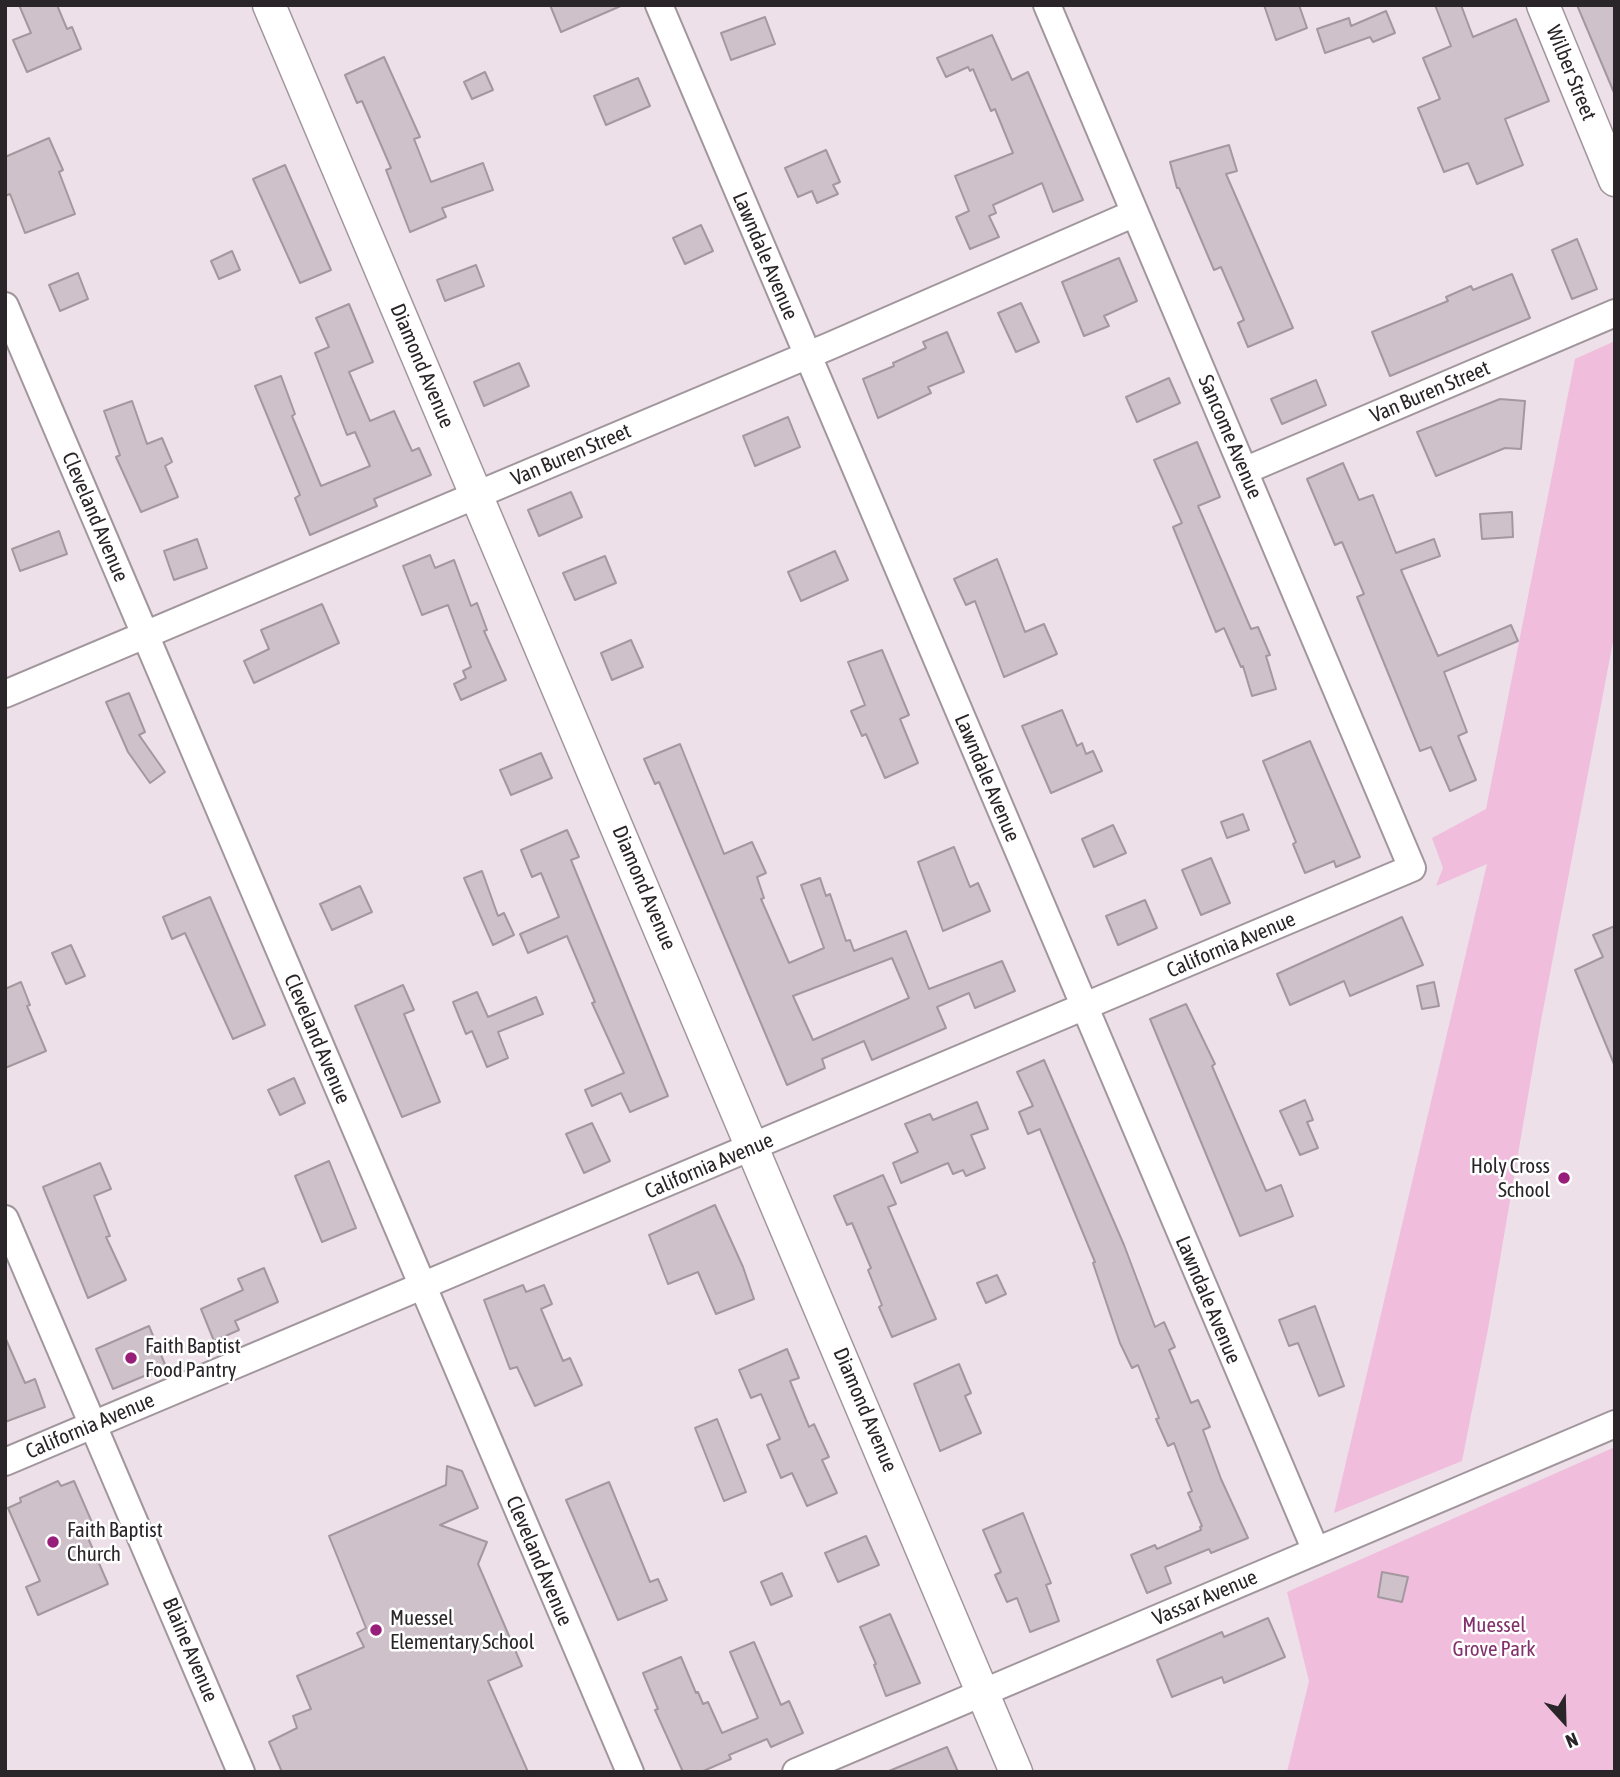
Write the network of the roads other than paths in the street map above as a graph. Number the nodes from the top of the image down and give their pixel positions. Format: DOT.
graph roads {
  1 [pos="269,5"];
  2 [pos="659,5"];
  3 [pos="1047,5"];
  4 [pos="1543,5"];
  5 [pos="1615,180"];
  6 [pos="1135,213"];
  7 [pos="5,306"];
  8 [pos="1615,313"];
  9 [pos="807,355"];
  10 [pos="1244,471"];
  11 [pos="476,495"];
  12 [pos="146,635"];
  13 [pos="5,694"];
  14 [pos="1412,868"];
  15 [pos="1084,1007"];
  16 [pos="753,1147"];
  17 [pos="5,1219"];
  18 [pos="421,1287"];
  19 [pos="93,1424"];
  20 [pos="1615,1424"];
  21 [pos="5,1462"];
  22 [pos="1316,1551"];
  23 [pos="984,1693"];
  24 [pos="241,1772"];
  25 [pos="629,1772"];
  26 [pos="796,1772"];
  27 [pos="1016,1772"];
  1 -- 11 [label="street, Diamond Avenue"];
  2 -- 9 [label="street, Lawndale Avenue"];
  3 -- 6 [label="street, Sancome Avenue"];
  4 -- 5 [label="street, Wilber Street"];
  6 -- 9 [label="street, Van Buren Street"];
  6 -- 10 [label="street, Sancome Avenue"];
  7 -- 12 [label="street, Cleveland Avenue"];
  8 -- 10 [label="street, Van Buren Street"];
  9 -- 11 [label="street, Van Buren Street"];
  9 -- 15 [label="street, Lawndale Avenue"];
  10 -- 14 [label="street, Sancome Avenue"];
  11 -- 12 [label="street, Van Buren Street"];
  11 -- 16 [label="street, Diamond Avenue"];
  12 -- 13 [label="street, Van Buren Street"];
  12 -- 18 [label="street, Cleveland Avenue"];
  14 -- 15 [label="street, California Avenue"];
  15 -- 16 [label="street, California Avenue"];
  15 -- 22 [label="street, Lawndale Avenue"];
  16 -- 18 [label="street, California Avenue"];
  16 -- 23 [label="street, Diamond Avenue"];
  17 -- 19 [label="street, Blaine Avenue"];
  18 -- 19 [label="street, California Avenue"];
  18 -- 25 [label="street, Cleveland Avenue"];
  19 -- 21 [label="street, California Avenue"];
  19 -- 24 [label="street, Blaine Avenue"];
  20 -- 22 [label="street, Vassar Avenue"];
  22 -- 23 [label="street, Vassar Avenue"];
  23 -- 26 [label="street, Vassar Avenue"];
  23 -- 27 [label="street, Diamond Avenue"];
}
